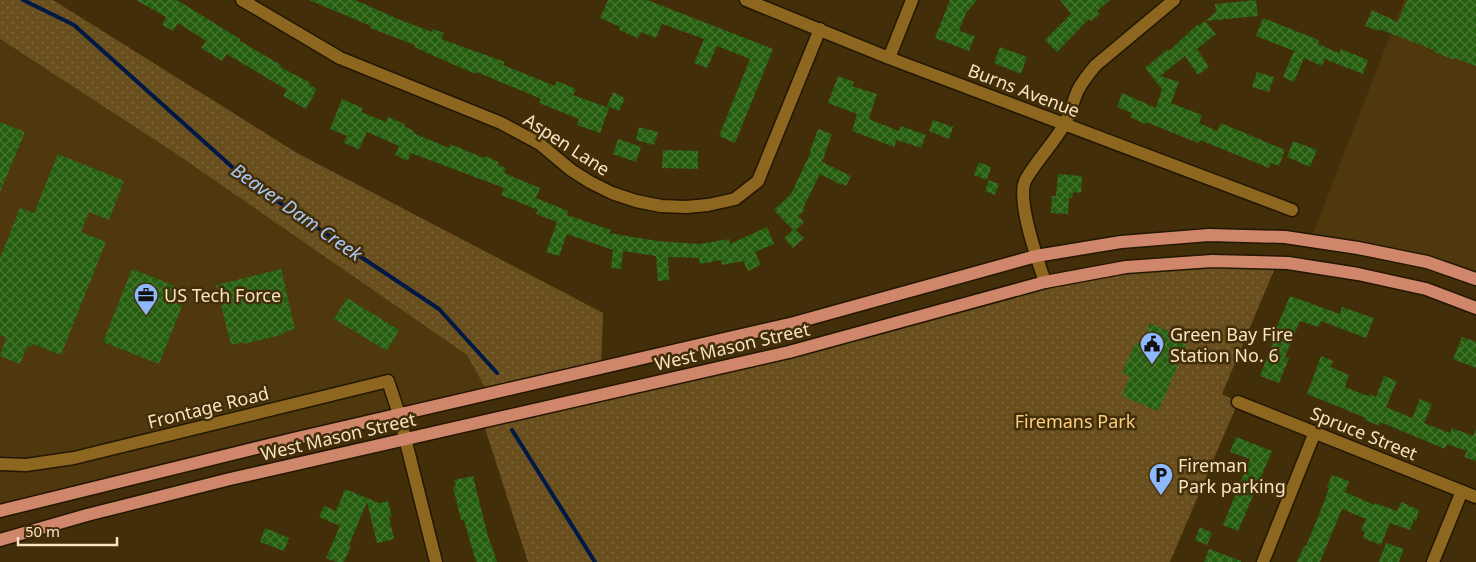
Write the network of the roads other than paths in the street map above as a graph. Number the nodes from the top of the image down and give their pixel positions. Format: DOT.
graph roads {
  1 [pos="242,0"];
  2 [pos="746,0"];
  3 [pos="912,0"];
  4 [pos="1174,0"];
  5 [pos="820,29"];
  6 [pos="889,58"];
  7 [pos="1064,124"];
  8 [pos="1292,210"];
  9 [pos="1036,256"];
  10 [pos="1476,278"];
  11 [pos="1045,282"];
  12 [pos="1476,308"];
  13 [pos="1238,402"];
  14 [pos="399,414"];
  15 [pos="1315,432"];
  16 [pos="404,438"];
  17 [pos="0,464"];
  18 [pos="1462,491"];
  19 [pos="1476,497"];
  20 [pos="0,511"];
  21 [pos="0,540"];
  22 [pos="436,562"];
  23 [pos="1263,562"];
  24 [pos="1433,562"];
  1 -- 5 [label="street, Aspen Lane"];
  2 -- 5 [label="street, Burns Avenue"];
  3 -- 6 [label="street"];
  4 -- 7 [label="street"];
  5 -- 6 [label="street, Burns Avenue"];
  6 -- 7 [label="street, Burns Avenue"];
  7 -- 8 [label="street, Burns Avenue"];
  7 -- 9 [label="street"];
  9 -- 10 [label="main road, West Mason Street"];
  9 -- 11 [label="street"];
  9 -- 14 [label="main road, West Mason Street"];
  11 -- 12 [label="main road, West Mason Street"];
  11 -- 16 [label="main road, West Mason Street"];
  13 -- 15 [label="street, Spruce Street"];
  14 -- 16 [label="street"];
  14 -- 17 [label="street, Frontage Road"];
  14 -- 20 [label="main road, West Mason Street"];
  15 -- 18 [label="street, Spruce Street"];
  15 -- 23 [label="street"];
  16 -- 21 [label="main road, West Mason Street"];
  16 -- 22 [label="street"];
  18 -- 19 [label="street, Spruce Street"];
  18 -- 24 [label="street"];
}
